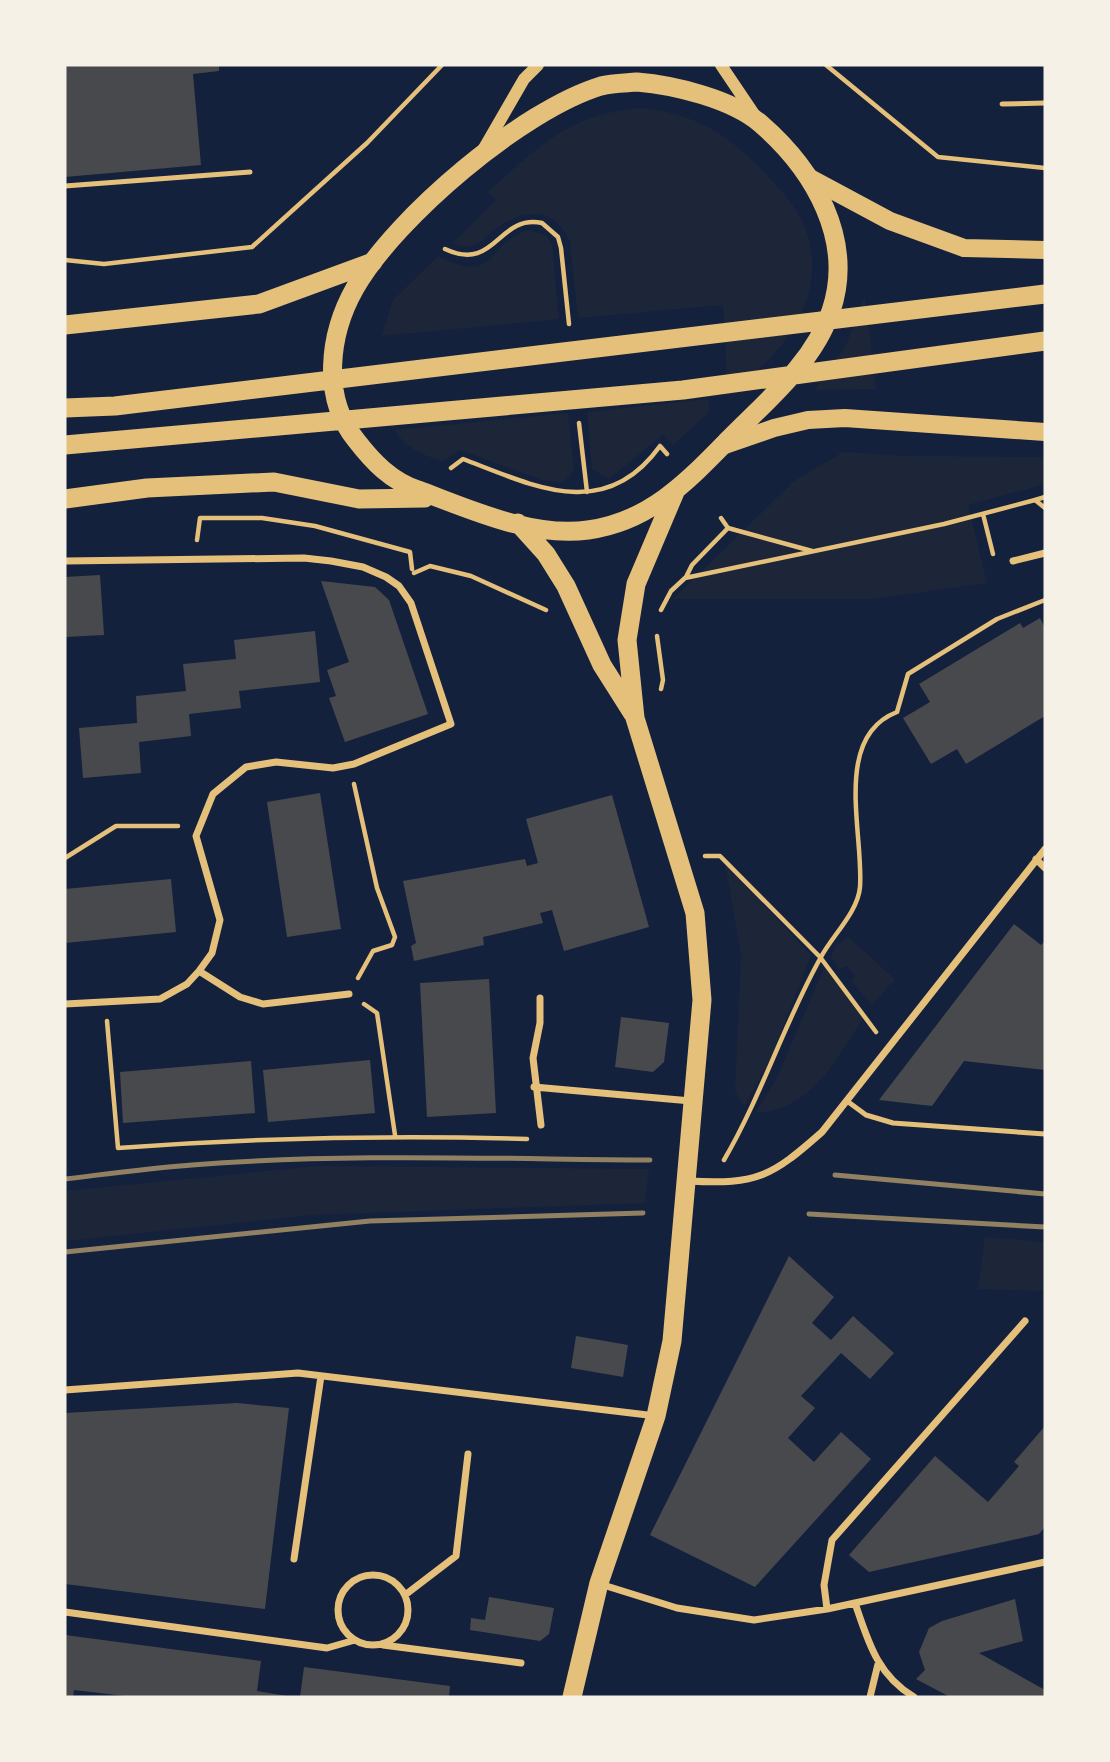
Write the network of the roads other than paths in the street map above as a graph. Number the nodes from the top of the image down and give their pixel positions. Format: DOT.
graph roads {
  1 [pos="538,65"];
  2 [pos="722,65"];
  3 [pos="1045,103"];
  4 [pos="1002,104"];
  5 [pos="759,122"];
  6 [pos="481,153"];
  7 [pos="250,172"];
  8 [pos="808,177"];
  9 [pos="65,186"];
  10 [pos="1045,250"];
  11 [pos="373,262"];
  12 [pos="1045,294"];
  13 [pos="65,325"];
  14 [pos="1045,341"];
  15 [pos="65,408"];
  16 [pos="1045,432"];
  17 [pos="65,445"];
  18 [pos="722,446"];
  19 [pos="675,492"];
  20 [pos="440,498"];
  21 [pos="65,499"];
  22 [pos="518,523"];
  23 [pos="1045,553"];
  24 [pos="65,561"];
  25 [pos="1013,561"];
  26 [pos="635,718"];
  27 [pos="1045,849"];
  28 [pos="1036,859"];
  29 [pos="1045,868"];
  30 [pos="199,971"];
  31 [pos="349,994"];
  32 [pos="540,998"];
  33 [pos="65,1004"];
  34 [pos="534,1087"];
  35 [pos="692,1101"];
  36 [pos="847,1101"];
  37 [pos="541,1125"];
  38 [pos="1045,1134"];
  39 [pos="685,1181"];
  40 [pos="1025,1321"];
  41 [pos="321,1376"];
  42 [pos="65,1390"];
  43 [pos="656,1416"];
  44 [pos="468,1454"];
  45 [pos="294,1559"];
  46 [pos="1045,1562"];
  47 [pos="599,1583"];
  48 [pos="405,1595"];
  49 [pos="855,1602"];
  50 [pos="827,1609"];
  51 [pos="65,1612"];
  52 [pos="355,1640"];
  53 [pos="378,1644"];
  54 [pos="521,1663"];
  55 [pos="878,1664"];
  56 [pos="572,1697"];
  57 [pos="870,1697"];
  58 [pos="914,1697"];
  1 -- 6 [label="street"];
  2 -- 5 [label="street"];
  3 -- 4 [label="lane"];
  5 -- 6 [label="highway"];
  5 -- 8 [label="highway"];
  6 -- 11 [label="highway"];
  7 -- 9 [label="lane"];
  8 -- 10 [label="main road"];
  8 -- 18 [label="highway"];
  11 -- 13 [label="highway"];
  11 -- 20 [label="highway"];
  12 -- 15 [label="highway"];
  14 -- 17 [label="highway"];
  16 -- 18 [label="main road"];
  18 -- 19 [label="highway"];
  19 -- 22 [label="highway"];
  19 -- 26 [label="highway"];
  20 -- 21 [label="highway"];
  20 -- 22 [label="highway"];
  22 -- 26 [label="highway"];
  23 -- 25 [label="street"];
  24 -- 30 [label="street"];
  26 -- 35 [label="highway"];
  27 -- 28 [label="street"];
  28 -- 29 [label="street"];
  28 -- 36 [label="street"];
  30 -- 31 [label="street"];
  30 -- 33 [label="street"];
  32 -- 34 [label="street"];
  34 -- 35 [label="street"];
  34 -- 37 [label="street"];
  35 -- 39 [label="highway"];
  36 -- 38 [label="lane"];
  36 -- 39 [label="street"];
  39 -- 43 [label="highway"];
  40 -- 50 [label="street"];
  41 -- 42 [label="street"];
  41 -- 43 [label="street"];
  41 -- 45 [label="street"];
  43 -- 47 [label="highway"];
  44 -- 48 [label="street"];
  46 -- 49 [label="street"];
  47 -- 50 [label="street"];
  47 -- 56 [label="highway"];
  48 -- 52 [label="street"];
  48 -- 53 [label="street"];
  49 -- 50 [label="street"];
  49 -- 55 [label="street"];
  51 -- 52 [label="street"];
  52 -- 53 [label="street"];
  53 -- 54 [label="street"];
  55 -- 57 [label="street"];
  55 -- 58 [label="street"];
}
